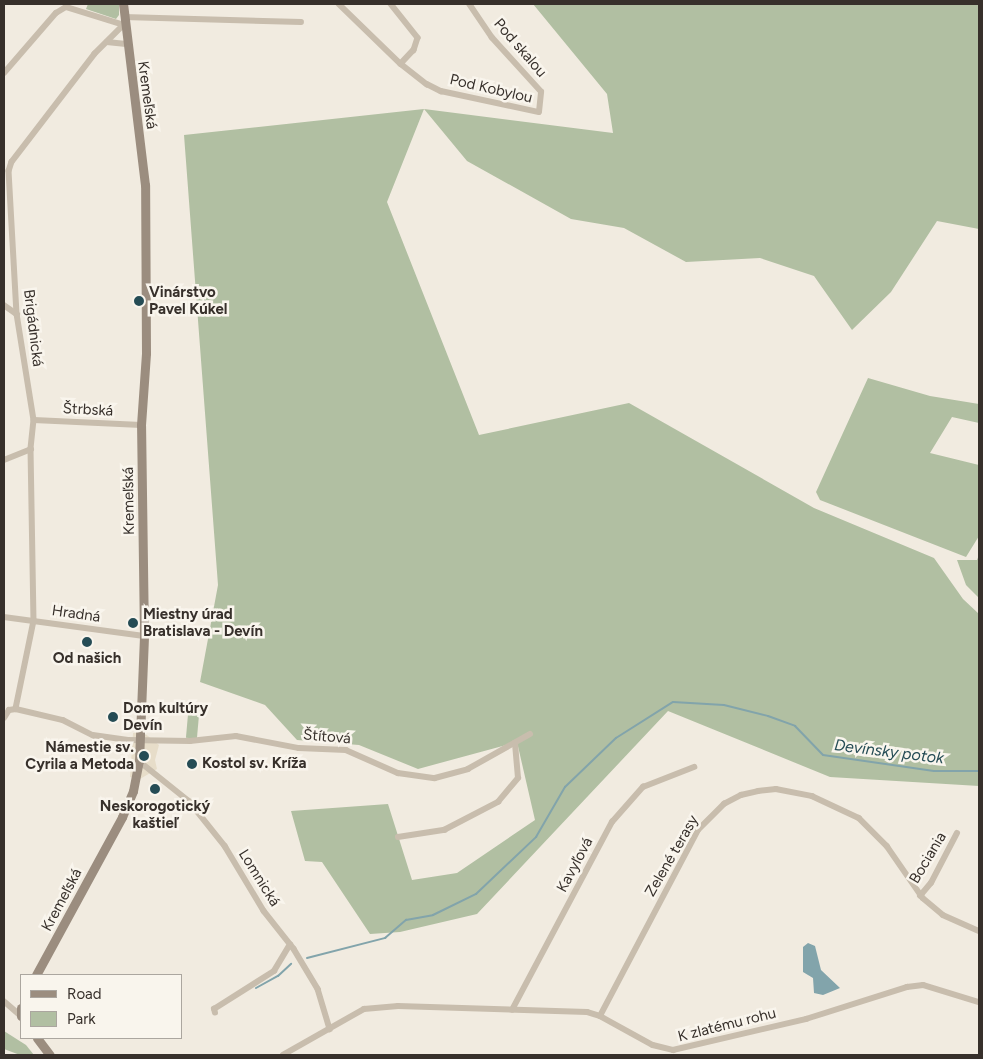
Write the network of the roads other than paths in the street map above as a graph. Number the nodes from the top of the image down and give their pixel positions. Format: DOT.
graph roads {
  1 [pos="123,4"];
  2 [pos="339,4"];
  3 [pos="391,4"];
  4 [pos="469,4"];
  5 [pos="67,5"];
  6 [pos="124,21"];
  7 [pos="301,22"];
  8 [pos="107,42"];
  9 [pos="126,44"];
  10 [pos="401,64"];
  11 [pos="4,73"];
  12 [pos="539,112"];
  13 [pos="4,305"];
  14 [pos="17,314"];
  15 [pos="34,420"];
  16 [pos="141,425"];
  17 [pos="31,449"];
  18 [pos="4,460"];
  19 [pos="4,617"];
  20 [pos="34,620"];
  21 [pos="144,636"];
  22 [pos="16,709"];
  23 [pos="4,718"];
  24 [pos="530,734"];
  25 [pos="138,740"];
  26 [pos="515,743"];
  27 [pos="139,761"];
  28 [pos="694,767"];
  29 [pos="957,833"];
  30 [pos="398,837"];
  31 [pos="920,896"];
  32 [pos="979,931"];
  33 [pos="290,944"];
  34 [pos="37,974"];
  35 [pos="4,1001"];
  36 [pos="979,1002"];
  37 [pos="512,1010"];
  38 [pos="20,1012"];
  39 [pos="215,1012"];
  40 [pos="600,1016"];
  41 [pos="330,1028"];
  42 [pos="38,1039"];
  43 [pos="50,1055"];
  44 [pos="283,1055"];
  1 -- 6 [label="street, Kremeľská"];
  2 -- 10 [label="street, Pod Kobylou"];
  3 -- 10 [label="street"];
  4 -- 12 [label="street, Pod skalou"];
  5 -- 6 [label="street"];
  5 -- 11 [label="street"];
  6 -- 7 [label="street"];
  6 -- 8 [label="street, Brigádnická"];
  6 -- 9 [label="street, Kremeľská"];
  8 -- 9 [label="street"];
  8 -- 14 [label="street, Brigádnická"];
  9 -- 16 [label="street, Kremeľská"];
  10 -- 12 [label="street, Pod Kobylou"];
  13 -- 14 [label="street"];
  14 -- 15 [label="street, Brigádnická"];
  15 -- 16 [label="street, Štrbská"];
  15 -- 17 [label="street, Brigádnická"];
  16 -- 21 [label="street, Kremeľská"];
  17 -- 18 [label="street"];
  17 -- 20 [label="street, Brigádnická"];
  19 -- 20 [label="street, Hradná"];
  20 -- 21 [label="street, Hradná"];
  20 -- 22 [label="street, Brigádnická"];
  21 -- 25 [label="street, Kremeľská"];
  22 -- 23 [label="street"];
  22 -- 25 [label="street, Štítová"];
  24 -- 26 [label="street, Štítová"];
  25 -- 26 [label="street, Štítová"];
  25 -- 27 [label="street, Kremeľská"];
  26 -- 30 [label="street"];
  27 -- 33 [label="street, Lomnická"];
  27 -- 34 [label="street, Kremeľská"];
  28 -- 37 [label="street, Kavyľová"];
  29 -- 31 [label="street, Bociania"];
  31 -- 32 [label="street, Zelené terasy"];
  31 -- 40 [label="street, Zelené terasy"];
  33 -- 39 [label="street"];
  33 -- 41 [label="street, Lomnická"];
  35 -- 38 [label="street"];
  36 -- 40 [label="street, K zlatému rohu"];
  37 -- 40 [label="street, K zlatému rohu"];
  37 -- 41 [label="street, K zlatému rohu"];
  41 -- 44 [label="street, K zlatému rohu"];
  42 -- 43 [label="street"];
}
